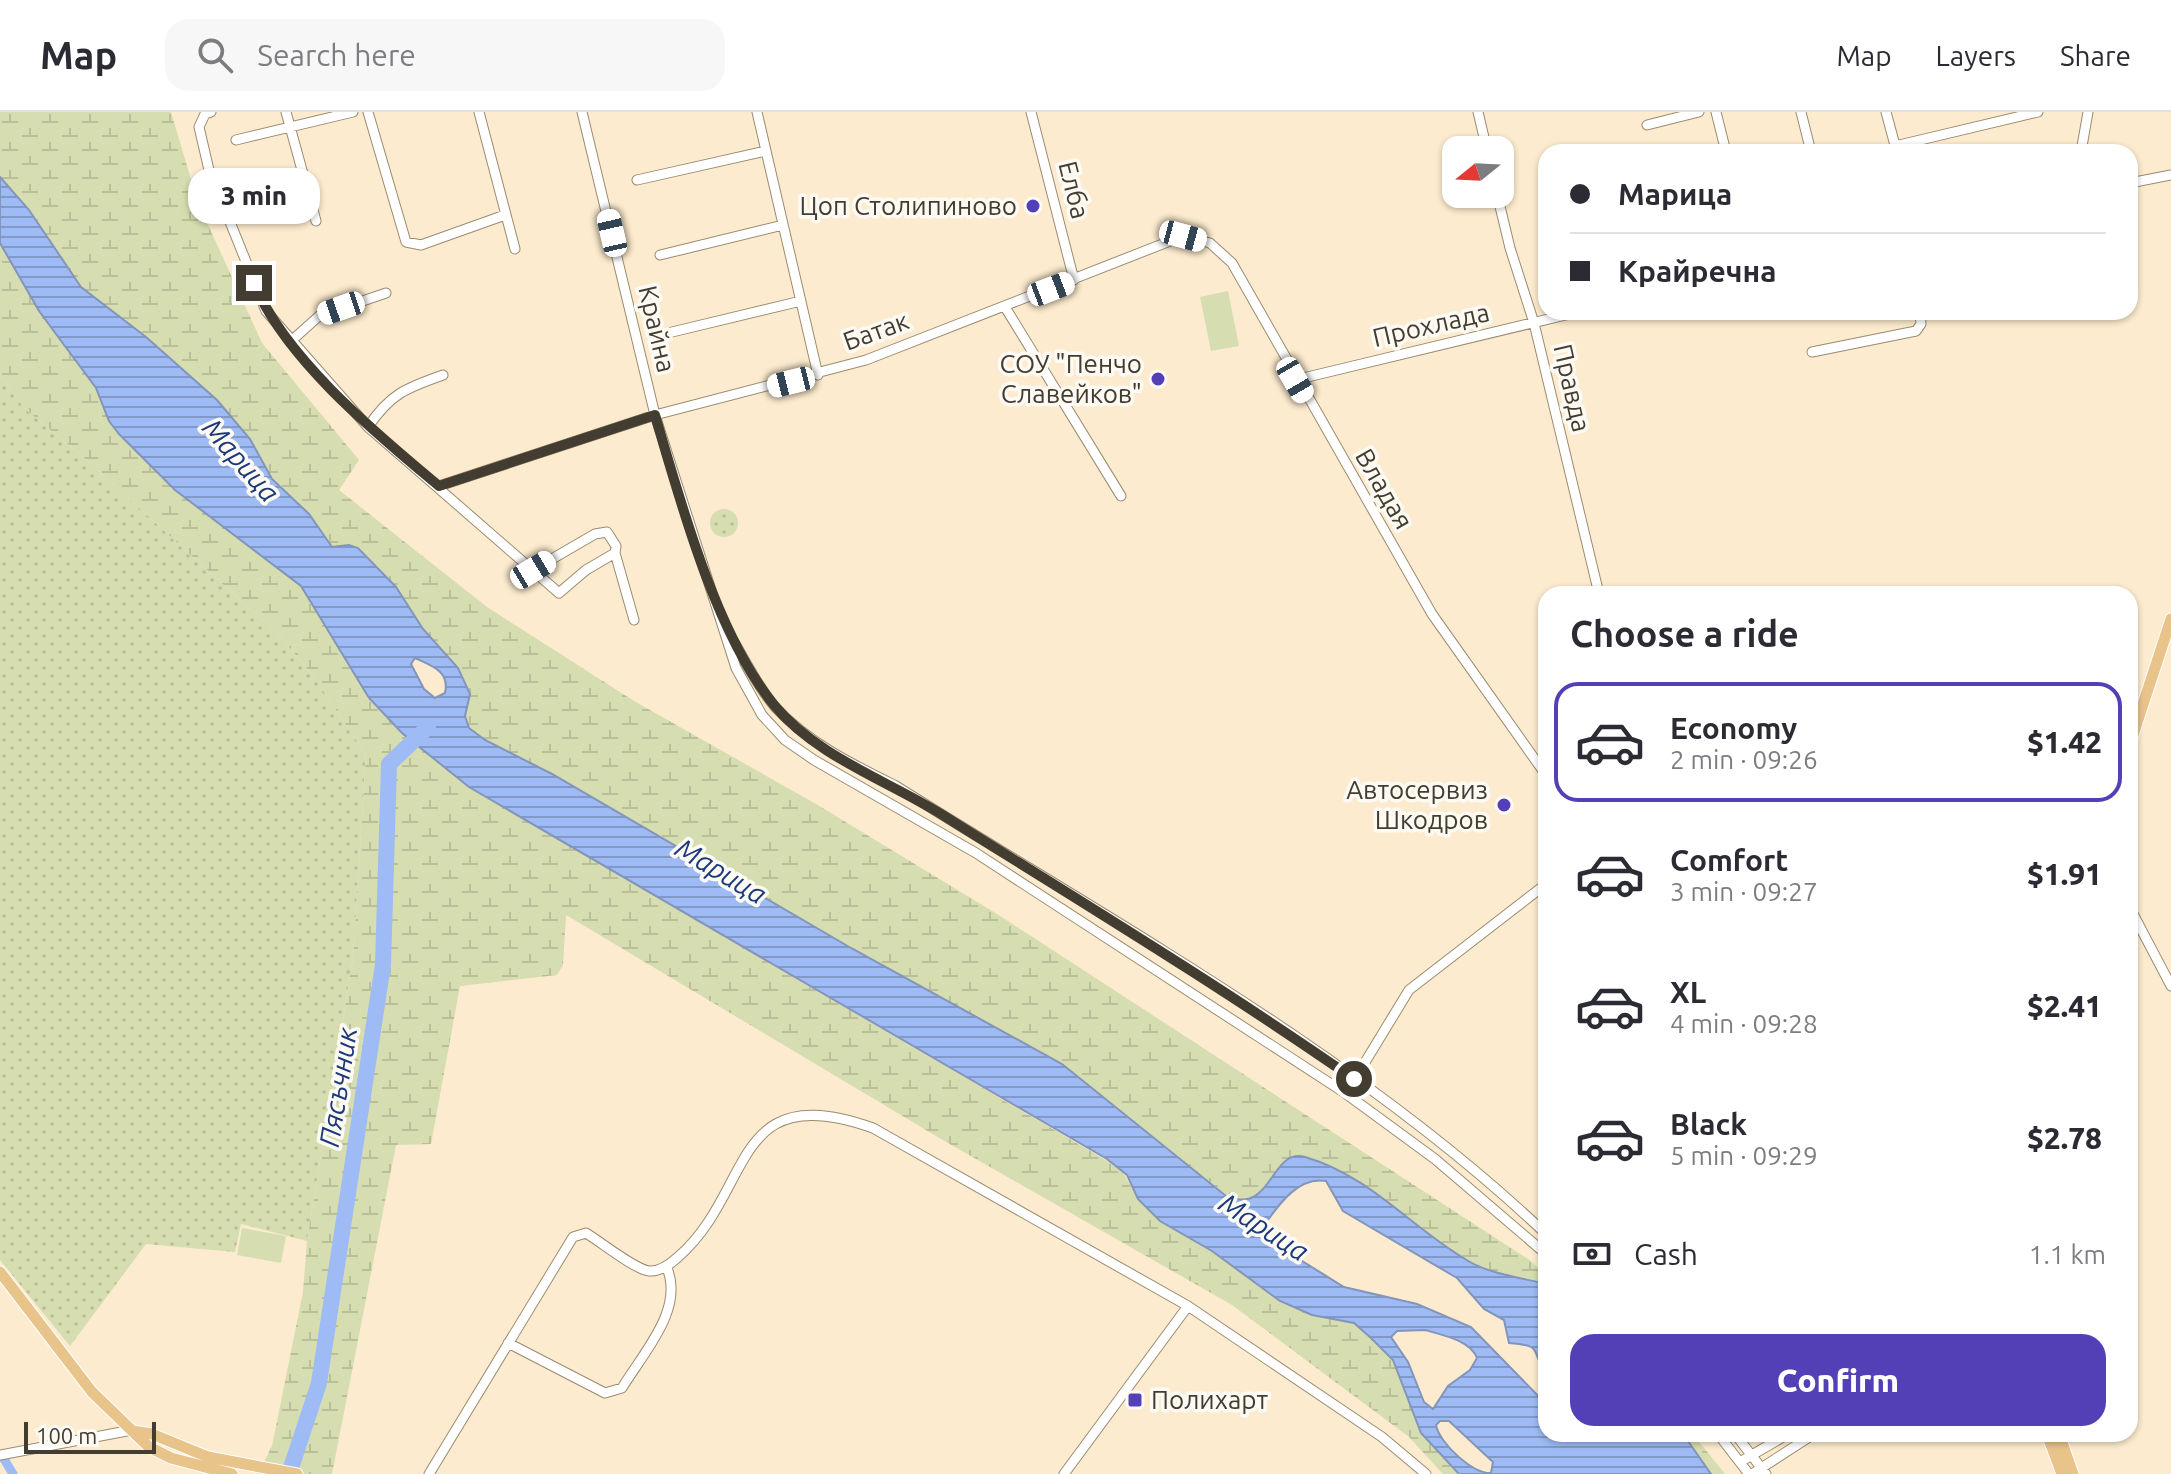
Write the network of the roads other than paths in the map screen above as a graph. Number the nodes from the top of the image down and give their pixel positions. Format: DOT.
graph roads {
  1 [pos="211,112"];
  2 [pos="286,112"];
  3 [pos="353,112"];
  4 [pos="368,112"];
  5 [pos="479,112"];
  6 [pos="582,112"];
  7 [pos="757,112"];
  8 [pos="1031,112"];
  9 [pos="1478,112"];
  10 [pos="1699,112"];
  11 [pos="1716,112"];
  12 [pos="1801,112"];
  13 [pos="1886,112"];
  14 [pos="2038,112"];
  15 [pos="2088,112"];
  16 [pos="1647,125"];
  17 [pos="290,127"];
  18 [pos="1484,136"];
  19 [pos="236,140"];
  20 [pos="1724,144"];
  21 [pos="1809,144"];
  22 [pos="1895,144"];
  23 [pos="1915,144"];
  24 [pos="2082,144"];
  25 [pos="766,151"];
  26 [pos="2171,175"];
  27 [pos="637,180"];
  28 [pos="2138,181"];
  29 [pos="1500,208"];
  30 [pos="505,215"];
  31 [pos="316,221"];
  32 [pos="783,225"];
  33 [pos="1183,236"];
  34 [pos="515,249"];
  35 [pos="660,255"];
  36 [pos="1074,280"];
  37 [pos="386,293"];
  38 [pos="801,301"];
  39 [pos="1005,307"];
  40 [pos="1546,320"];
  41 [pos="1921,320"];
  42 [pos="1534,323"];
  43 [pos="672,332"];
  44 [pos="290,342"];
  45 [pos="1812,352"];
  46 [pos="443,375"];
  47 [pos="818,375"];
  48 [pos="1295,380"];
  49 [pos="655,415"];
  50 [pos="368,427"];
  51 [pos="439,486"];
  52 [pos="1121,496"];
  53 [pos="615,553"];
  54 [pos="533,570"];
  55 [pos="1597,586"];
  56 [pos="2171,619"];
  57 [pos="634,620"];
  58 [pos="726,629"];
  59 [pos="2138,720"];
  60 [pos="1538,764"];
  61 [pos="1538,890"];
  62 [pos="2138,923"];
  63 [pos="2171,986"];
  64 [pos="1354,1079"];
  65 [pos="1345,1093"];
  66 [pos="1538,1227"];
  67 [pos="1538,1247"];
  68 [pos="666,1266"];
  69 [pos="0,1272"];
  70 [pos="1188,1306"];
  71 [pos="508,1343"];
  72 [pos="132,1430"];
  73 [pos="1724,1442"];
  74 [pos="1741,1442"];
  75 [pos="1774,1442"];
  76 [pos="1803,1442"];
  77 [pos="2050,1442"];
  78 [pos="2062,1442"];
  79 [pos="0,1455"];
  80 [pos="1752,1455"];
  81 [pos="1740,1462"];
  82 [pos="1764,1471"];
  83 [pos="232,1474"];
  84 [pos="297,1474"];
  85 [pos="429,1474"];
  86 [pos="1064,1474"];
  87 [pos="1426,1474"];
  88 [pos="1750,1474"];
  89 [pos="2062,1474"];
  90 [pos="2073,1474"];
  1 -- 44 [label="street"];
  2 -- 17 [label="street"];
  3 -- 17 [label="street"];
  4 -- 30 [label="street"];
  5 -- 30 [label="street"];
  6 -- 49 [label="street, Крайна"];
  7 -- 25 [label="street"];
  8 -- 36 [label="street, Елба"];
  9 -- 18 [label="street"];
  10 -- 16 [label="street"];
  11 -- 20 [label="street"];
  12 -- 21 [label="street"];
  13 -- 22 [label="street"];
  14 -- 23 [label="street"];
  15 -- 24 [label="street"];
  17 -- 19 [label="street"];
  17 -- 31 [label="street"];
  25 -- 27 [label="street"];
  25 -- 32 [label="street"];
  26 -- 28 [label="street"];
  29 -- 42 [label="street, Правда"];
  30 -- 34 [label="street"];
  32 -- 35 [label="street"];
  32 -- 38 [label="street"];
  33 -- 36 [label="street, Батак"];
  33 -- 48 [label="street, Владая"];
  36 -- 39 [label="street, Батак"];
  37 -- 44 [label="street"];
  38 -- 43 [label="street"];
  38 -- 47 [label="street"];
  39 -- 47 [label="street, Батак"];
  39 -- 52 [label="street"];
  40 -- 42 [label="street, Прохлада"];
  41 -- 45 [label="street"];
  42 -- 48 [label="street, Прохлада"];
  42 -- 55 [label="street, Правда"];
  44 -- 50 [label="street"];
  46 -- 50 [label="street"];
  47 -- 49 [label="street, Батак"];
  48 -- 60 [label="street, Владая"];
  49 -- 51 [label="street, Батак"];
  49 -- 58 [label="street"];
  50 -- 51 [label="street"];
  51 -- 54 [label="street"];
  53 -- 54 [label="street"];
  53 -- 54 [label="street"];
  53 -- 57 [label="street"];
  56 -- 59 [label="main road"];
  58 -- 64 [label="street"];
  58 -- 65 [label="street"];
  61 -- 64 [label="street"];
  62 -- 63 [label="street"];
  64 -- 65 [label="street"];
  64 -- 66 [label="street"];
  65 -- 67 [label="street"];
  68 -- 70 [label="street"];
  68 -- 71 [label="street"];
  68 -- 71 [label="street"];
  69 -- 72 [label="main road"];
  70 -- 86 [label="street"];
  70 -- 87 [label="street"];
  71 -- 85 [label="street"];
  72 -- 79 [label="street"];
  72 -- 83 [label="main road"];
  72 -- 84 [label="main road"];
  73 -- 81 [label="street"];
  74 -- 80 [label="street"];
  75 -- 80 [label="street"];
  76 -- 82 [label="street"];
  77 -- 89 [label="main road"];
  78 -- 90 [label="main road"];
  80 -- 81 [label="street"];
  80 -- 82 [label="street"];
  81 -- 88 [label="street"];
  82 -- 88 [label="street"];
}
